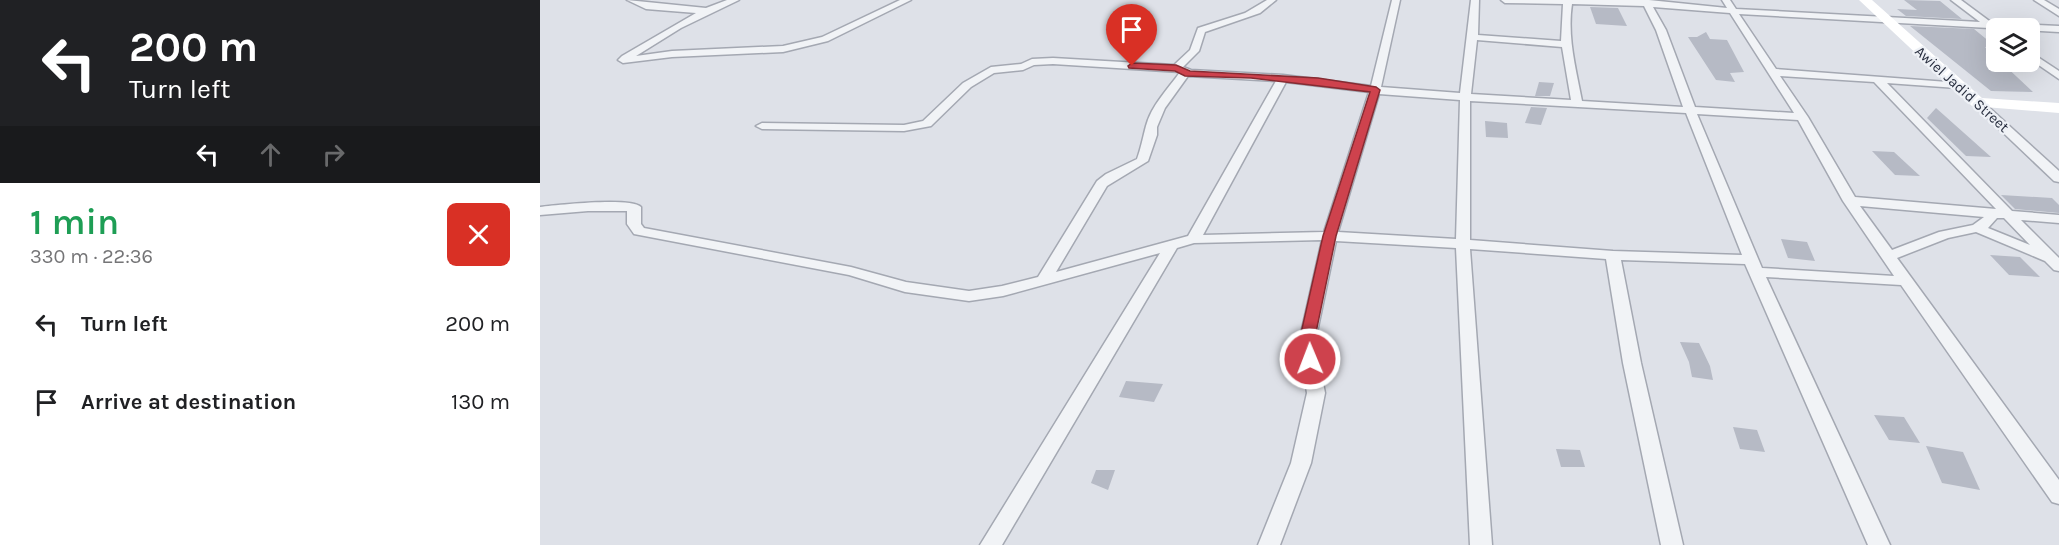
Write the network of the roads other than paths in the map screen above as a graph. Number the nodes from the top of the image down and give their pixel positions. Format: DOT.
graph roads {
  1 [pos="631,0"];
  2 [pos="735,0"];
  3 [pos="907,0"];
  4 [pos="1272,0"];
  5 [pos="1396,0"];
  6 [pos="1475,0"];
  7 [pos="1505,0"];
  8 [pos="1865,0"];
  9 [pos="1955,0"];
  10 [pos="2038,0"];
  11 [pos="1568,2"];
  12 [pos="1646,2"];
  13 [pos="1729,6"];
  14 [pos="707,10"];
  15 [pos="2059,13"];
  16 [pos="1888,20"];
  17 [pos="1986,22"];
  18 [pos="1986,27"];
  19 [pos="2040,29"];
  20 [pos="2059,29"];
  21 [pos="1473,37"];
  22 [pos="1566,44"];
  23 [pos="2040,62"];
  24 [pos="1181,71"];
  25 [pos="1772,72"];
  26 [pos="2059,76"];
  27 [pos="1284,78"];
  28 [pos="1878,80"];
  29 [pos="1957,85"];
  30 [pos="1376,90"];
  31 [pos="1466,97"];
  32 [pos="1978,103"];
  33 [pos="1577,104"];
  34 [pos="2059,108"];
  35 [pos="1691,111"];
  36 [pos="1802,117"];
  37 [pos="762,126"];
  38 [pos="2059,178"];
  39 [pos="1850,201"];
  40 [pos="540,211"];
  41 [pos="1993,213"];
  42 [pos="2008,214"];
  43 [pos="2059,219"];
  44 [pos="1977,228"];
  45 [pos="1330,236"];
  46 [pos="1192,239"];
  47 [pos="1172,244"];
  48 [pos="1463,244"];
  49 [pos="1613,255"];
  50 [pos="1888,257"];
  51 [pos="2056,263"];
  52 [pos="1754,266"];
  53 [pos="1044,279"];
  54 [pos="1905,281"];
  55 [pos="2059,496"];
  56 [pos="992,545"];
  57 [pos="1269,545"];
  58 [pos="1481,545"];
  59 [pos="1672,545"];
  60 [pos="1880,545"];
  1 -- 14 [label="street"];
  2 -- 14 [label="street"];
  3 -- 14 [label="street"];
  4 -- 24 [label="street"];
  5 -- 30 [label="street"];
  6 -- 21 [label="street"];
  7 -- 11 [label="street"];
  8 -- 16 [label="street, Awiel Jadid Street"];
  9 -- 17 [label="street"];
  10 -- 15 [label="street"];
  11 -- 12 [label="street"];
  11 -- 22 [label="street"];
  12 -- 13 [label="street"];
  12 -- 35 [label="street"];
  13 -- 16 [label="street"];
  13 -- 25 [label="street"];
  16 -- 18 [label="street"];
  16 -- 29 [label="street, Awiel Jadid Street"];
  19 -- 20 [label="street"];
  21 -- 22 [label="street"];
  21 -- 31 [label="street"];
  22 -- 33 [label="street"];
  23 -- 26 [label="street"];
  24 -- 27 [label="street"];
  24 -- 37 [label="street"];
  24 -- 53 [label="street"];
  25 -- 28 [label="street"];
  25 -- 36 [label="street"];
  27 -- 30 [label="street"];
  27 -- 46 [label="street"];
  28 -- 29 [label="street"];
  28 -- 42 [label="street"];
  29 -- 32 [label="street, Awiel Jadid Street"];
  30 -- 31 [label="street"];
  30 -- 45 [label="street"];
  31 -- 33 [label="street"];
  31 -- 48 [label="street"];
  32 -- 34 [label="street"];
  32 -- 38 [label="street, Awiel Jadid Street"];
  33 -- 35 [label="street"];
  35 -- 36 [label="street"];
  35 -- 52 [label="street"];
  36 -- 39 [label="street"];
  39 -- 41 [label="street"];
  39 -- 50 [label="street"];
  40 -- 53 [label="street"];
  41 -- 42 [label="street"];
  41 -- 44 [label="street"];
  42 -- 43 [label="street"];
  42 -- 51 [label="street"];
  44 -- 50 [label="street"];
  44 -- 51 [label="street"];
  45 -- 46 [label="street"];
  45 -- 48 [label="street"];
  45 -- 57 [label="street"];
  46 -- 47 [label="street"];
  47 -- 53 [label="street"];
  47 -- 56 [label="street"];
  48 -- 49 [label="street"];
  48 -- 58 [label="street"];
  49 -- 52 [label="street"];
  49 -- 59 [label="street"];
  50 -- 54 [label="street"];
  52 -- 54 [label="street"];
  52 -- 60 [label="street"];
  54 -- 55 [label="street"];
}
